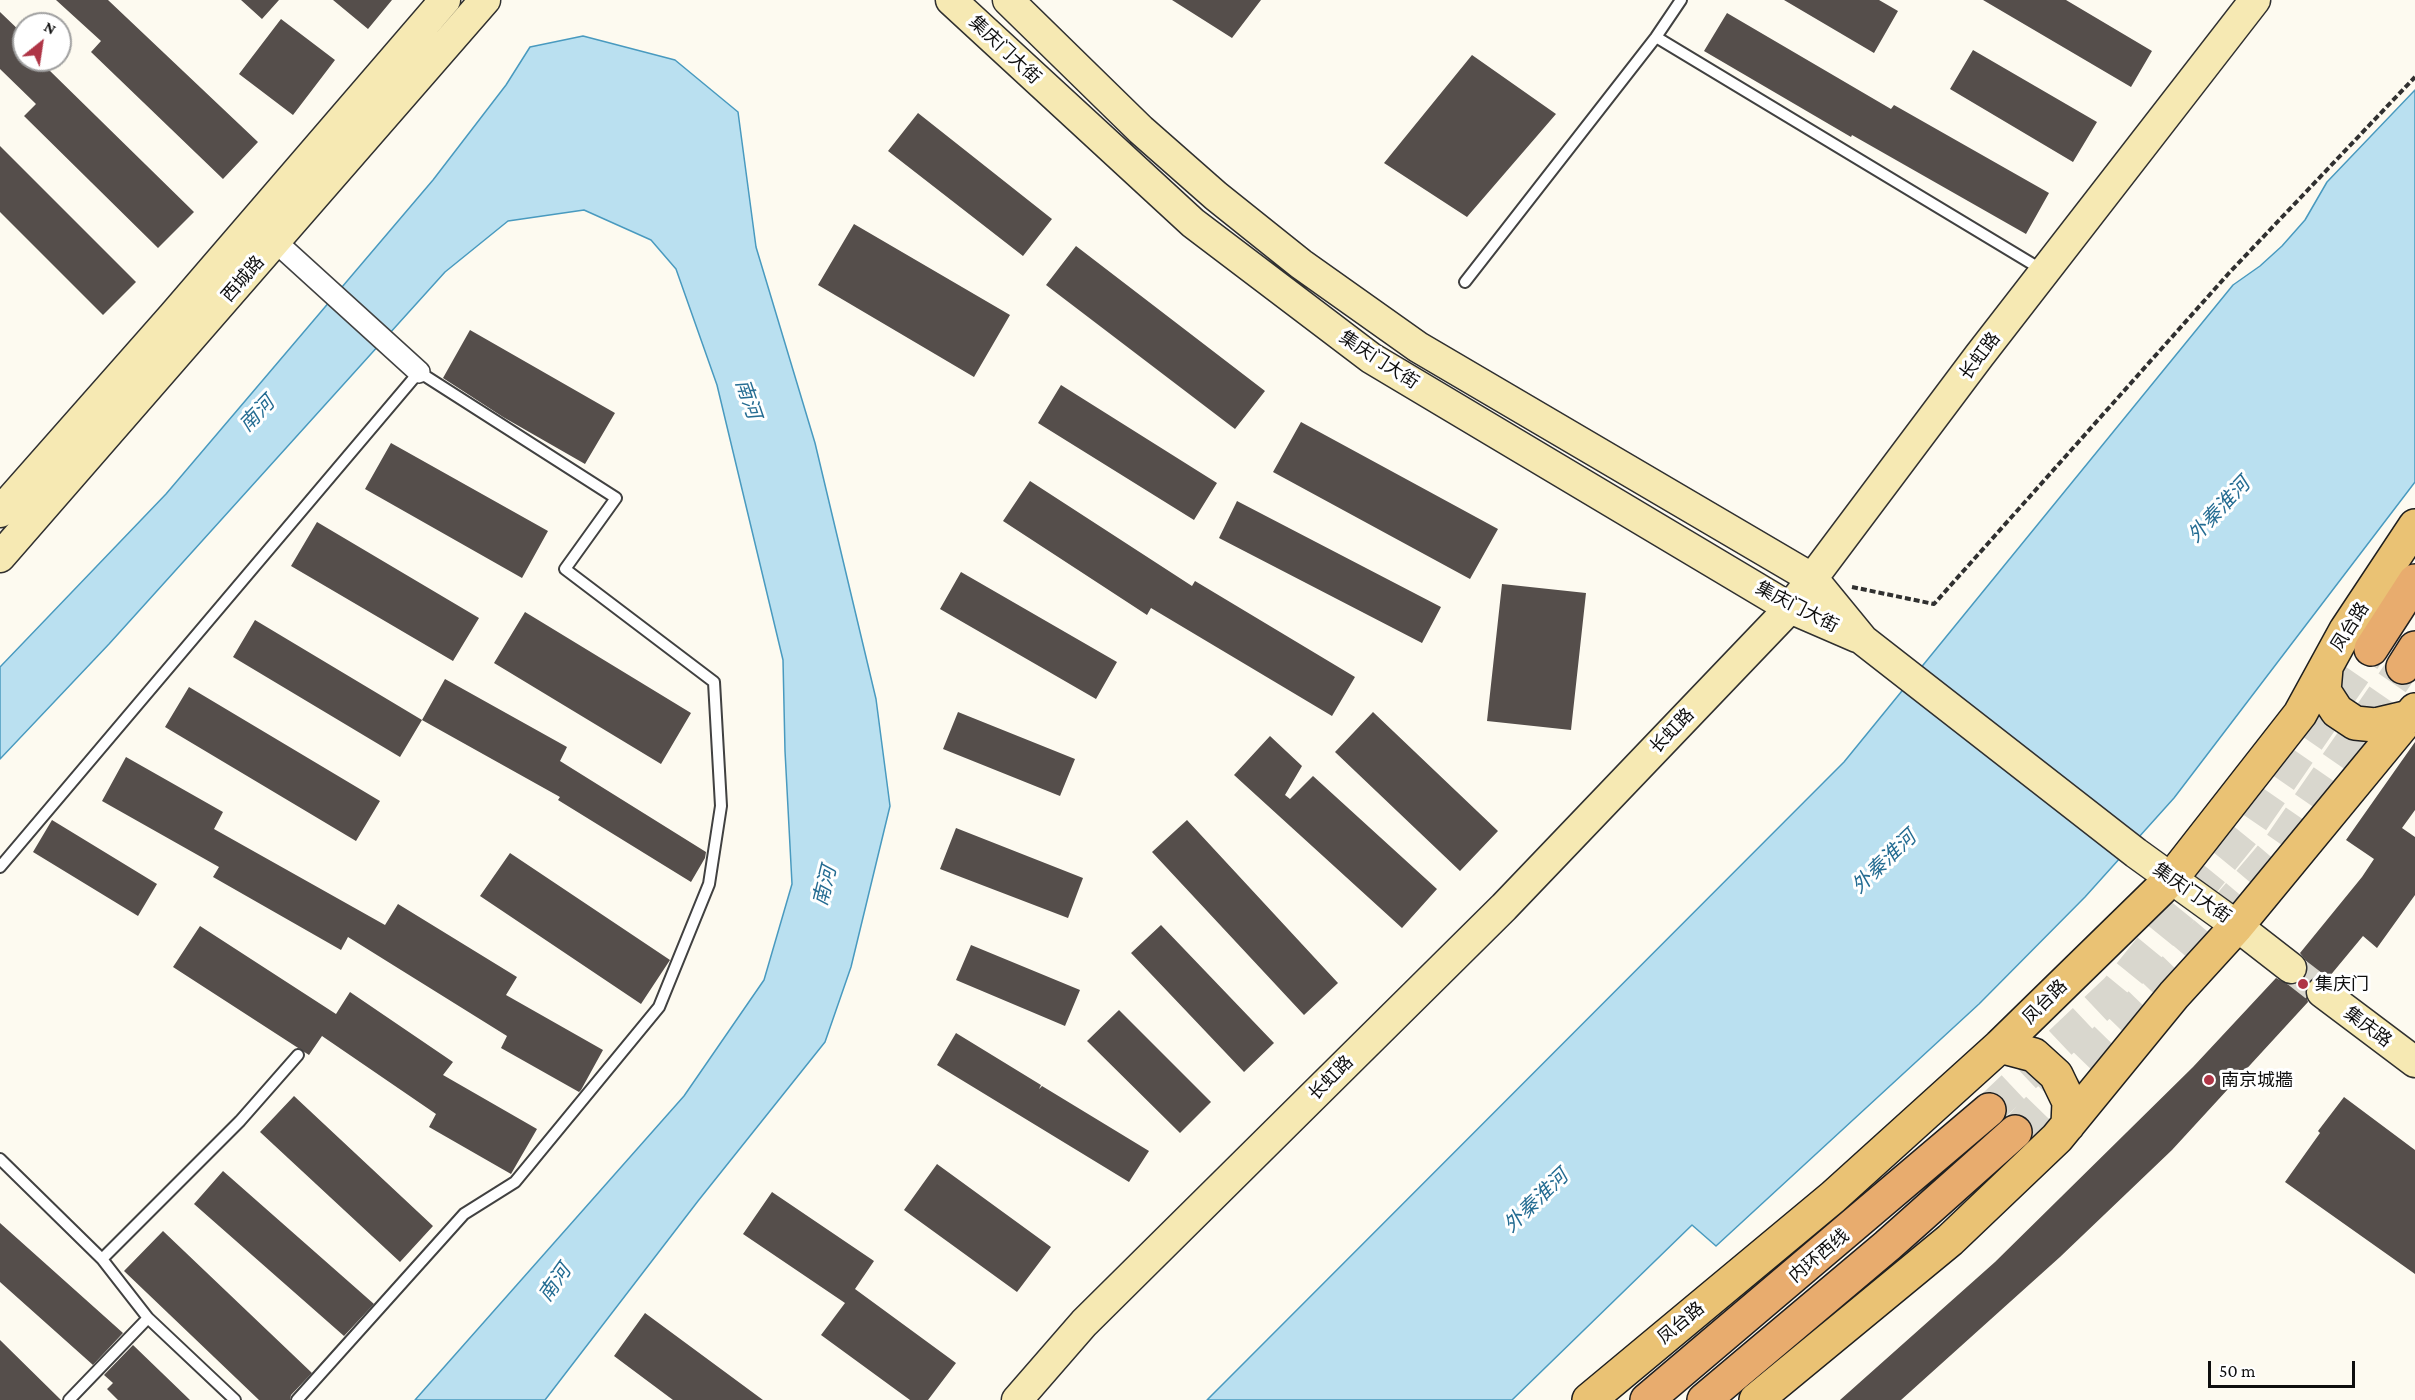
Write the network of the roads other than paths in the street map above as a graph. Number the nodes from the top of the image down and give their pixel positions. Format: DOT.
graph roads {
  1 [pos="445,0"];
  2 [pos="485,0"];
  3 [pos="951,0"];
  4 [pos="1008,0"];
  5 [pos="1681,0"];
  6 [pos="2255,0"];
  7 [pos="1656,37"];
  8 [pos="276,242"];
  9 [pos="2045,272"];
  10 [pos="1465,282"];
  11 [pos="419,372"];
  12 [pos="0,512"];
  13 [pos="2415,526"];
  14 [pos="0,557"];
  15 [pos="1813,579"];
  16 [pos="2415,581"];
  17 [pos="1790,608"];
  18 [pos="1870,645"];
  19 [pos="2370,649"];
  20 [pos="2326,668"];
  21 [pos="2412,713"];
  22 [pos="0,867"];
  23 [pos="2171,879"];
  24 [pos="2237,926"];
  25 [pos="2291,968"];
  26 [pos="2322,992"];
  27 [pos="2000,1046"];
  28 [pos="297,1054"];
  29 [pos="2415,1062"];
  30 [pos="1989,1110"];
  31 [pos="2068,1125"];
  32 [pos="2015,1132"];
  33 [pos="0,1160"];
  34 [pos="102,1259"];
  35 [pos="148,1318"];
  36 [pos="69,1400"];
  37 [pos="235,1400"];
  38 [pos="297,1400"];
  39 [pos="1017,1400"];
  40 [pos="1589,1400"];
  41 [pos="1647,1400"];
  42 [pos="1704,1400"];
  43 [pos="1756,1400"];
  1 -- 12 [label="main road, 西城路"];
  2 -- 8 [label="main road, 西城路"];
  3 -- 17 [label="main road, 集庆门大街"];
  4 -- 15 [label="main road, 集庆门大街"];
  5 -- 7 [label="lane"];
  6 -- 9 [label="main road, 长虹路"];
  7 -- 9 [label="lane"];
  7 -- 10 [label="lane"];
  8 -- 11 [label="street"];
  8 -- 14 [label="main road, 西城路"];
  9 -- 15 [label="main road, 长虹路"];
  11 -- 22 [label="lane"];
  11 -- 38 [label="lane"];
  13 -- 20 [label="main road, 凤台路"];
  15 -- 17 [label="main road, 长虹路"];
  15 -- 18 [label="main road, 集庆门大街"];
  16 -- 19 [label="highway"];
  17 -- 18 [label="main road, 集庆门大街"];
  17 -- 39 [label="main road, 长虹路"];
  18 -- 23 [label="main road, 集庆门大街"];
  20 -- 21 [label="main road"];
  20 -- 23 [label="main road, 凤台路"];
  21 -- 24 [label="main road"];
  23 -- 24 [label="main road, 集庆门大街"];
  23 -- 27 [label="main road, 凤台路"];
  24 -- 25 [label="main road"];
  24 -- 31 [label="main road"];
  26 -- 29 [label="main road, 集庆路"];
  27 -- 31 [label="main road"];
  27 -- 40 [label="main road, 凤台路"];
  28 -- 34 [label="lane"];
  30 -- 41 [label="highway, 内环西线"];
  31 -- 43 [label="main road"];
  32 -- 42 [label="highway, 内环西线"];
  33 -- 34 [label="lane"];
  34 -- 35 [label="lane"];
  35 -- 36 [label="lane"];
  35 -- 37 [label="lane"];
}
